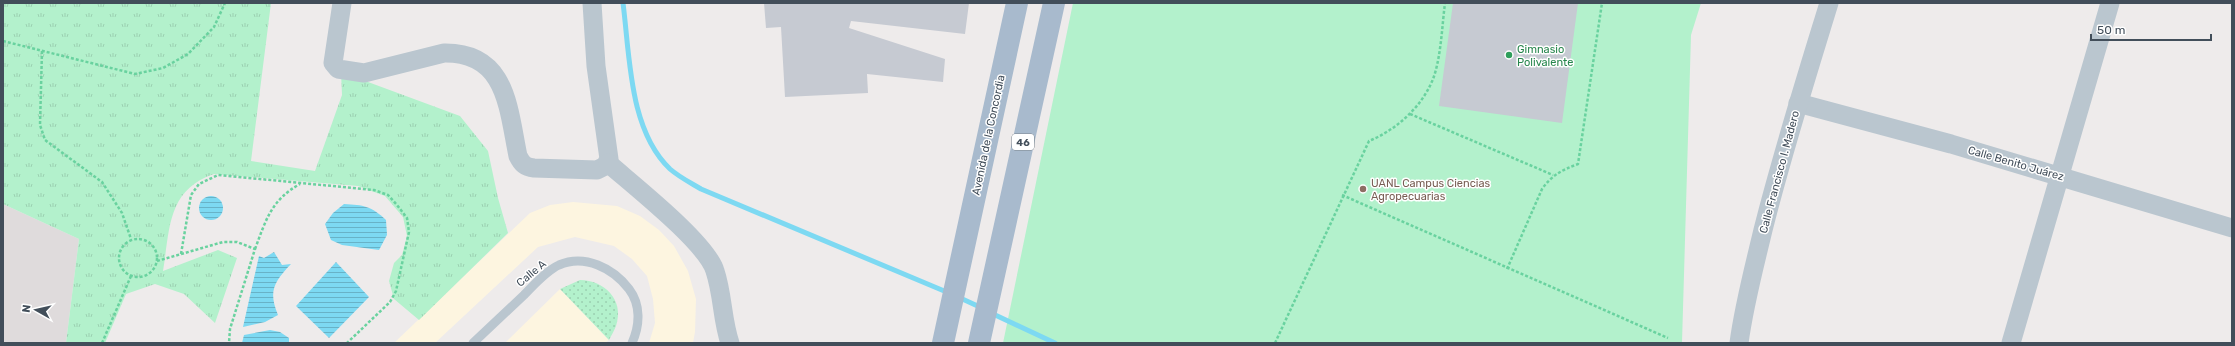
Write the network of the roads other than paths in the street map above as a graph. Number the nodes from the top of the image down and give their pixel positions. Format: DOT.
graph roads {
  1 [pos="342,3"];
  2 [pos="592,3"];
  3 [pos="1017,3"];
  4 [pos="1054,3"];
  5 [pos="1829,3"];
  6 [pos="2110,3"];
  7 [pos="1798,103"];
  8 [pos="608,163"];
  9 [pos="2060,176"];
  10 [pos="2232,228"];
  11 [pos="945,335"];
  12 [pos="980,340"];
  13 [pos="474,343"];
  14 [pos="632,343"];
  15 [pos="730,343"];
  16 [pos="1739,343"];
  17 [pos="2011,343"];
  1 -- 8 [label="street"];
  2 -- 8 [label="street"];
  3 -- 11 [label="main road, Avenida de la Concordia"];
  4 -- 12 [label="main road, 46"];
  5 -- 7 [label="street, Calle Francisco I. Madero"];
  6 -- 9 [label="street"];
  7 -- 9 [label="street, Calle Benito Juárez"];
  7 -- 16 [label="street, Calle Francisco I. Madero"];
  8 -- 15 [label="street"];
  9 -- 10 [label="street, Calle Benito Juárez"];
  9 -- 17 [label="street"];
  13 -- 14 [label="lane, Calle A"];
}
